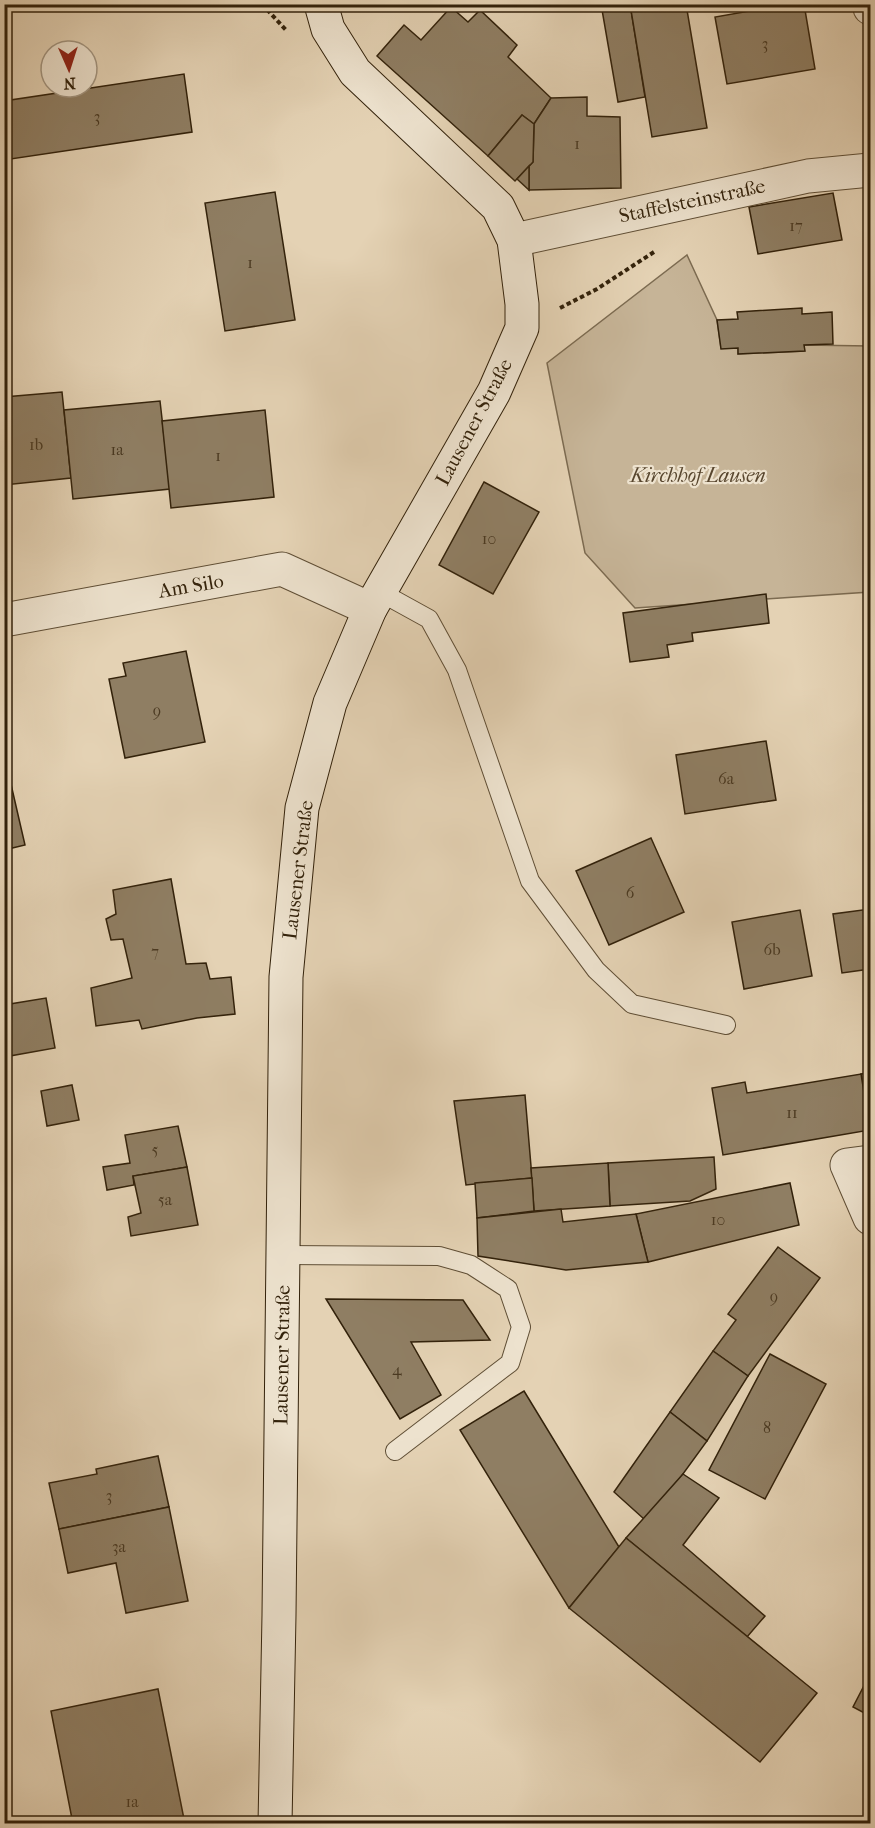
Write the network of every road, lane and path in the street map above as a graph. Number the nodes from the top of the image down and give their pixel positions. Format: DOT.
graph roads {
  1 [pos="321,4"];
  2 [pos="870,170"];
  3 [pos="514,240"];
  4 [pos="664,245"];
  5 [pos="522,328"];
  6 [pos="375,600"];
  7 [pos="4,620"];
  8 [pos="726,1025"];
  9 [pos="870,1162"];
  10 [pos="870,1218"];
  11 [pos="283,1255"];
  12 [pos="395,1452"];
  13 [pos="274,1824"];
  1 -- 3 [label="main road, Lausener Straße"];
  2 -- 3 [label="main road, Staffelsteinstraße"];
  3 -- 5 [label="main road, Lausener Straße"];
  4 -- 5 [label="path"];
  5 -- 6 [label="main road, Lausener Straße"];
  6 -- 7 [label="main road, Am Silo"];
  6 -- 8 [label="lane"];
  6 -- 11 [label="main road, Lausener Straße"];
  9 -- 10 [label="main road"];
  11 -- 12 [label="lane"];
  11 -- 13 [label="main road, Lausener Straße"];
}
